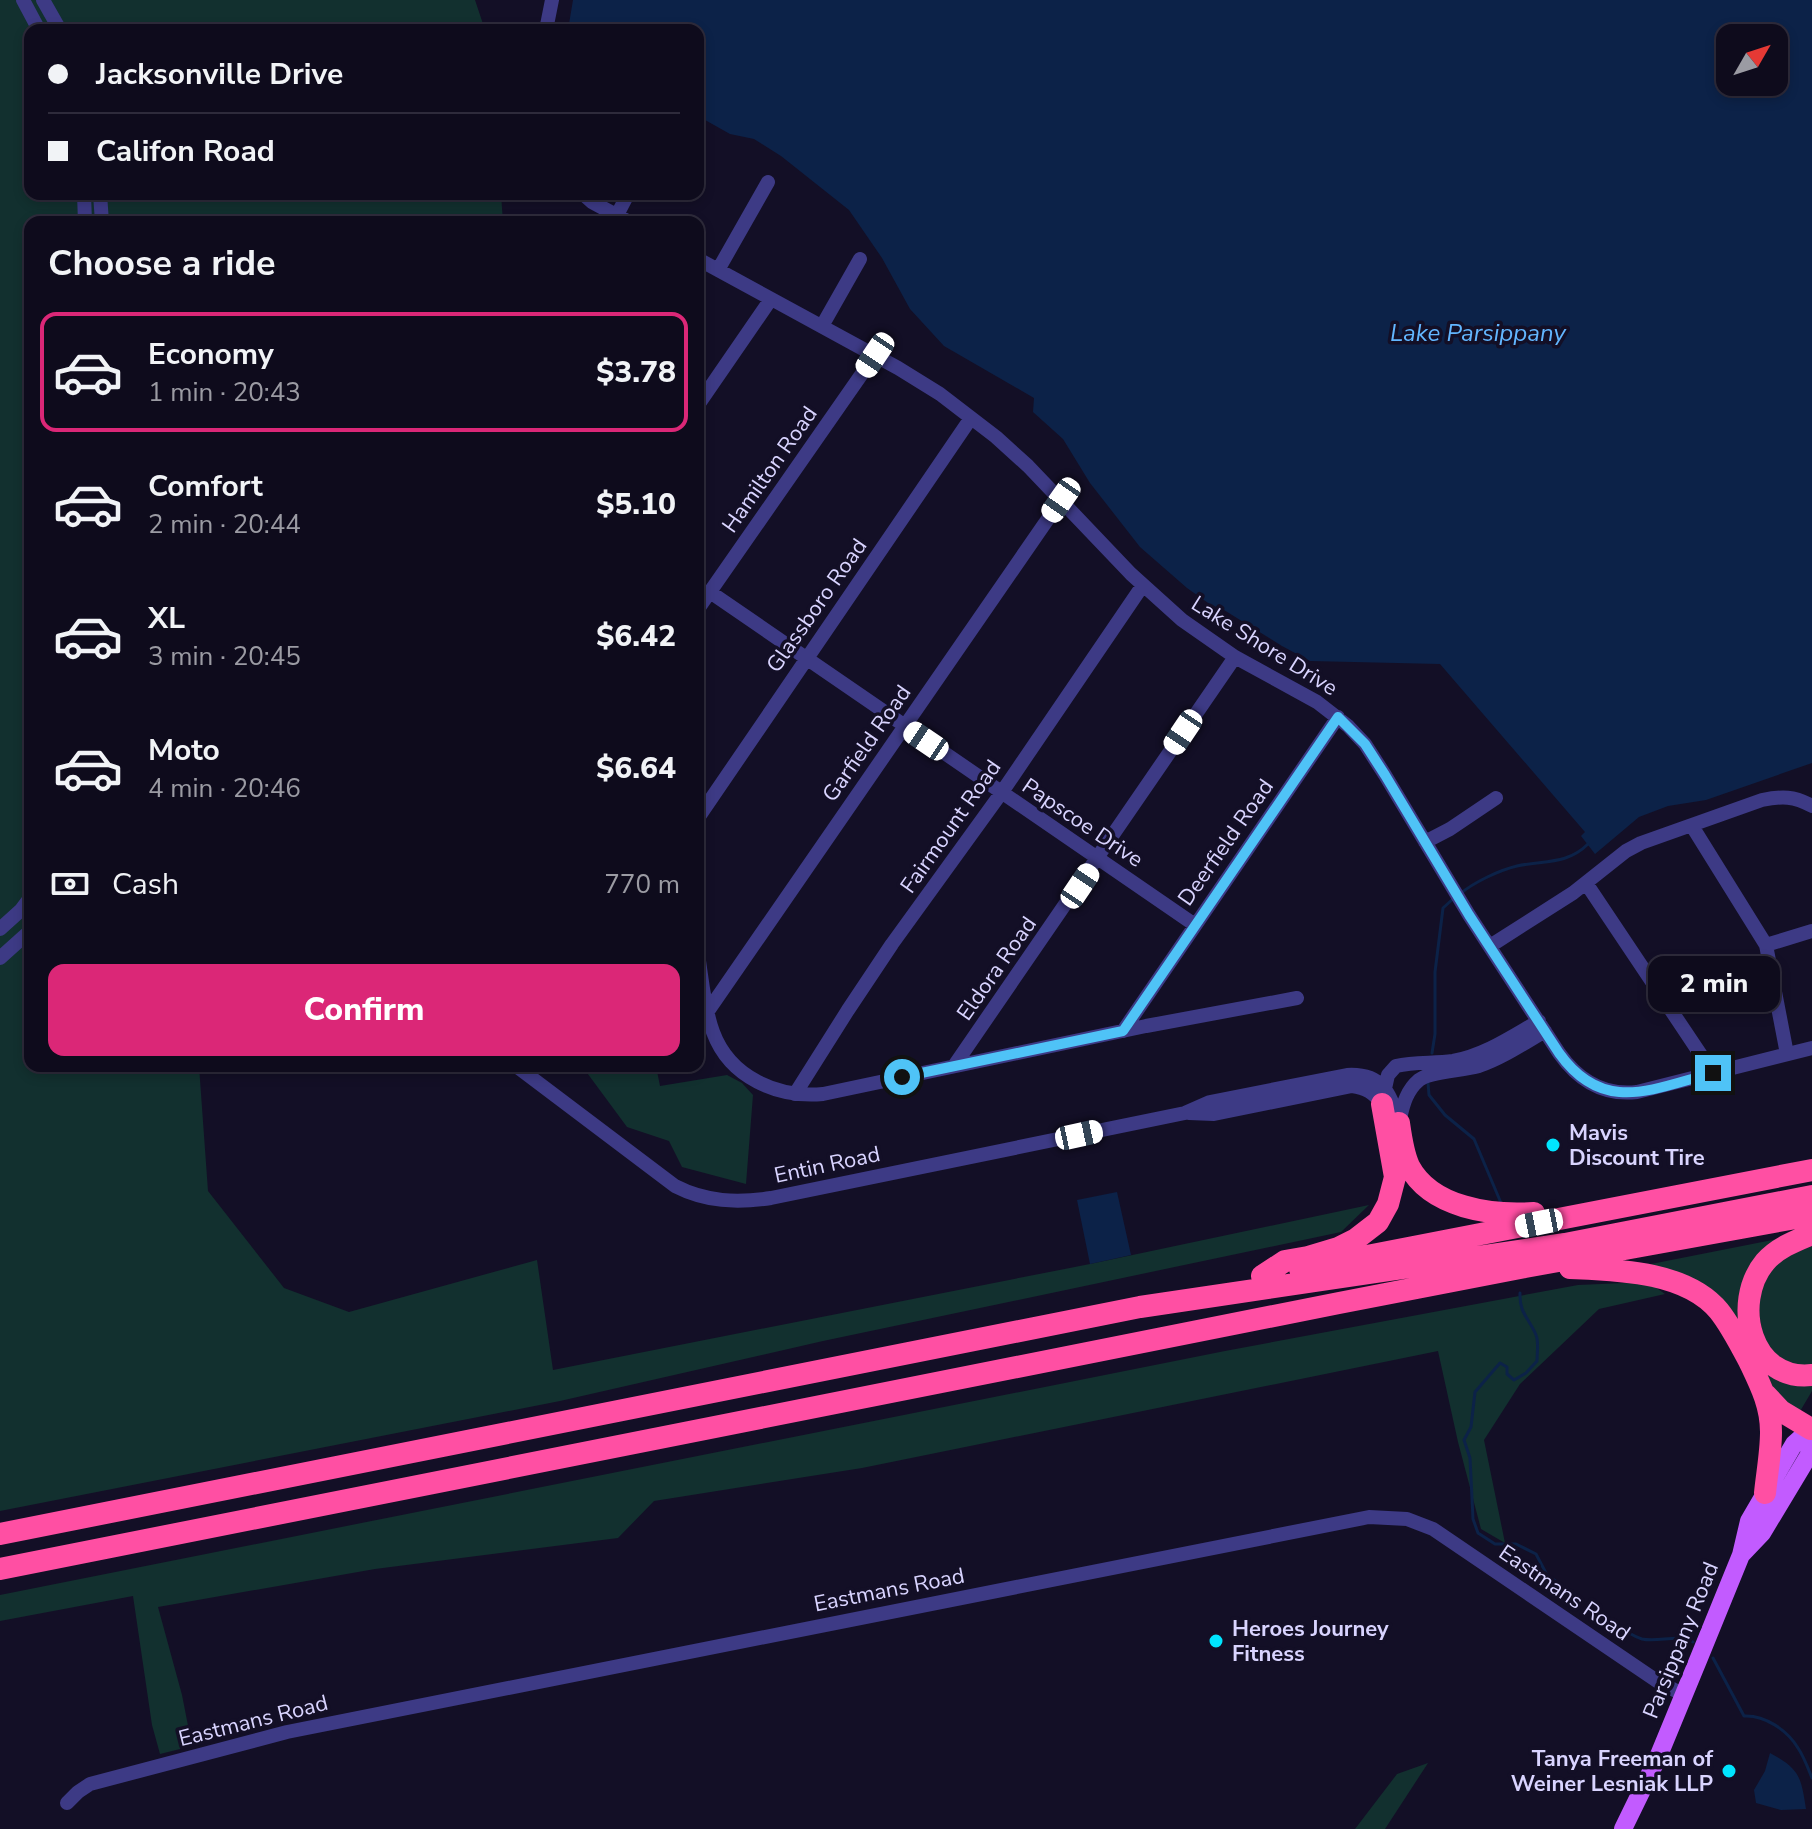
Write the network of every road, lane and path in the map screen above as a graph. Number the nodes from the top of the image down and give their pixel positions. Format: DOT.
graph roads {
  1 [pos="23,0"];
  2 [pos="43,0"];
  3 [pos="552,0"];
  4 [pos="36,24"];
  5 [pos="57,24"];
  6 [pos="547,24"];
  7 [pos="768,182"];
  8 [pos="590,200"];
  9 [pos="618,216"];
  10 [pos="860,259"];
  11 [pos="704,262"];
  12 [pos="718,270"];
  13 [pos="771,299"];
  14 [pos="822,326"];
  15 [pos="875,355"];
  16 [pos="704,396"];
  17 [pos="971,418"];
  18 [pos="1061,500"];
  19 [pos="1143,585"];
  20 [pos="710,592"];
  21 [pos="704,600"];
  22 [pos="1235,657"];
  23 [pos="806,658"];
  24 [pos="1338,717"];
  25 [pos="905,726"];
  26 [pos="1002,792"];
  27 [pos="1496,798"];
  28 [pos="1812,806"];
  29 [pos="704,809"];
  30 [pos="1692,826"];
  31 [pos="1425,842"];
  32 [pos="1098,858"];
  33 [pos="1586,883"];
  34 [pos="24,906"];
  35 [pos="1195,925"];
  36 [pos="0,929"];
  37 [pos="1812,931"];
  38 [pos="24,936"];
  39 [pos="1766,945"];
  40 [pos="1490,946"];
  41 [pos="0,958"];
  42 [pos="704,988"];
  43 [pos="1297,998"];
  44 [pos="708,1011"];
  45 [pos="1542,1026"];
  46 [pos="1123,1031"];
  47 [pos="1812,1048"];
  48 [pos="1787,1054"];
  49 [pos="954,1066"];
  50 [pos="524,1072"];
  51 [pos="1713,1073"];
  52 [pos="795,1094"];
  53 [pos="1384,1096"];
  54 [pos="1399,1123"];
  55 [pos="1812,1170"];
  56 [pos="1812,1196"];
  57 [pos="1631,1206"];
  58 [pos="1812,1215"];
  59 [pos="1812,1234"];
  60 [pos="1525,1267"];
  61 [pos="1262,1276"];
  62 [pos="1140,1307"];
  63 [pos="1812,1375"];
  64 [pos="1765,1394"];
  65 [pos="1812,1429"];
  66 [pos="1812,1478"];
  67 [pos="1773,1496"];
  68 [pos="0,1534"];
  69 [pos="0,1569"];
  70 [pos="1684,1695"];
  71 [pos="67,1803"];
  72 [pos="1623,1829"];
  1 -- 4 [label="street"];
  2 -- 5 [label="street"];
  3 -- 6 [label="street"];
  7 -- 12 [label="street"];
  8 -- 9 [label="street"];
  10 -- 14 [label="street"];
  11 -- 12 [label="street, Lake Shore Drive"];
  12 -- 13 [label="street, Lake Shore Drive"];
  13 -- 14 [label="street, Lake Shore Drive"];
  13 -- 16 [label="street"];
  14 -- 15 [label="street, Lake Shore Drive"];
  15 -- 17 [label="street, Lake Shore Drive"];
  15 -- 20 [label="street, Hamilton Road"];
  17 -- 18 [label="street, Lake Shore Drive"];
  17 -- 23 [label="street, Glassboro Road"];
  18 -- 19 [label="street, Lake Shore Drive"];
  18 -- 25 [label="street, Garfield Road"];
  19 -- 22 [label="street, Lake Shore Drive"];
  19 -- 26 [label="street, Fairmount Road"];
  20 -- 21 [label="street, Hamilton Road"];
  20 -- 23 [label="street, Papscoe Drive"];
  22 -- 24 [label="street, Lake Shore Drive"];
  22 -- 32 [label="street, Eldora Road"];
  23 -- 25 [label="street, Papscoe Drive"];
  23 -- 29 [label="street, Glassboro Road"];
  24 -- 31 [label="street, Lake Shore Drive"];
  24 -- 35 [label="street, Deerfield Road"];
  25 -- 26 [label="street, Papscoe Drive"];
  25 -- 44 [label="street, Garfield Road"];
  26 -- 32 [label="street, Papscoe Drive"];
  26 -- 52 [label="street, Fairmount Road"];
  27 -- 31 [label="street"];
  28 -- 30 [label="street"];
  30 -- 33 [label="street"];
  30 -- 39 [label="street"];
  31 -- 40 [label="street, Lake Shore Drive"];
  32 -- 35 [label="street, Papscoe Drive"];
  32 -- 49 [label="street, Eldora Road"];
  33 -- 40 [label="street"];
  33 -- 51 [label="street"];
  34 -- 36 [label="street"];
  35 -- 46 [label="street, Deerfield Road"];
  37 -- 39 [label="street"];
  38 -- 41 [label="street"];
  39 -- 48 [label="street"];
  40 -- 45 [label="street, Lake Shore Drive"];
  42 -- 44 [label="street"];
  43 -- 46 [label="street"];
  44 -- 52 [label="street"];
  45 -- 51 [label="street, Lake Shore Drive"];
  45 -- 53 [label="street"];
  45 -- 54 [label="street"];
  46 -- 49 [label="street"];
  47 -- 48 [label="street"];
  48 -- 51 [label="street"];
  49 -- 52 [label="street"];
  50 -- 53 [label="street, Entin Road"];
  53 -- 54 [label="street"];
  53 -- 61 [label="highway"];
  54 -- 57 [label="highway"];
  55 -- 57 [label="highway"];
  56 -- 62 [label="highway"];
  57 -- 61 [label="highway"];
  58 -- 60 [label="highway"];
  59 -- 63 [label="highway"];
  60 -- 64 [label="highway"];
  60 -- 69 [label="highway"];
  61 -- 62 [label="highway"];
  62 -- 68 [label="highway"];
  64 -- 65 [label="highway"];
  64 -- 67 [label="highway"];
  65 -- 67 [label="main road, Parsippany Road"];
  66 -- 67 [label="main road"];
  67 -- 70 [label="main road, Parsippany Road"];
  70 -- 71 [label="street, Eastmans Road"];
  70 -- 72 [label="main road, Parsippany Road"];
}
